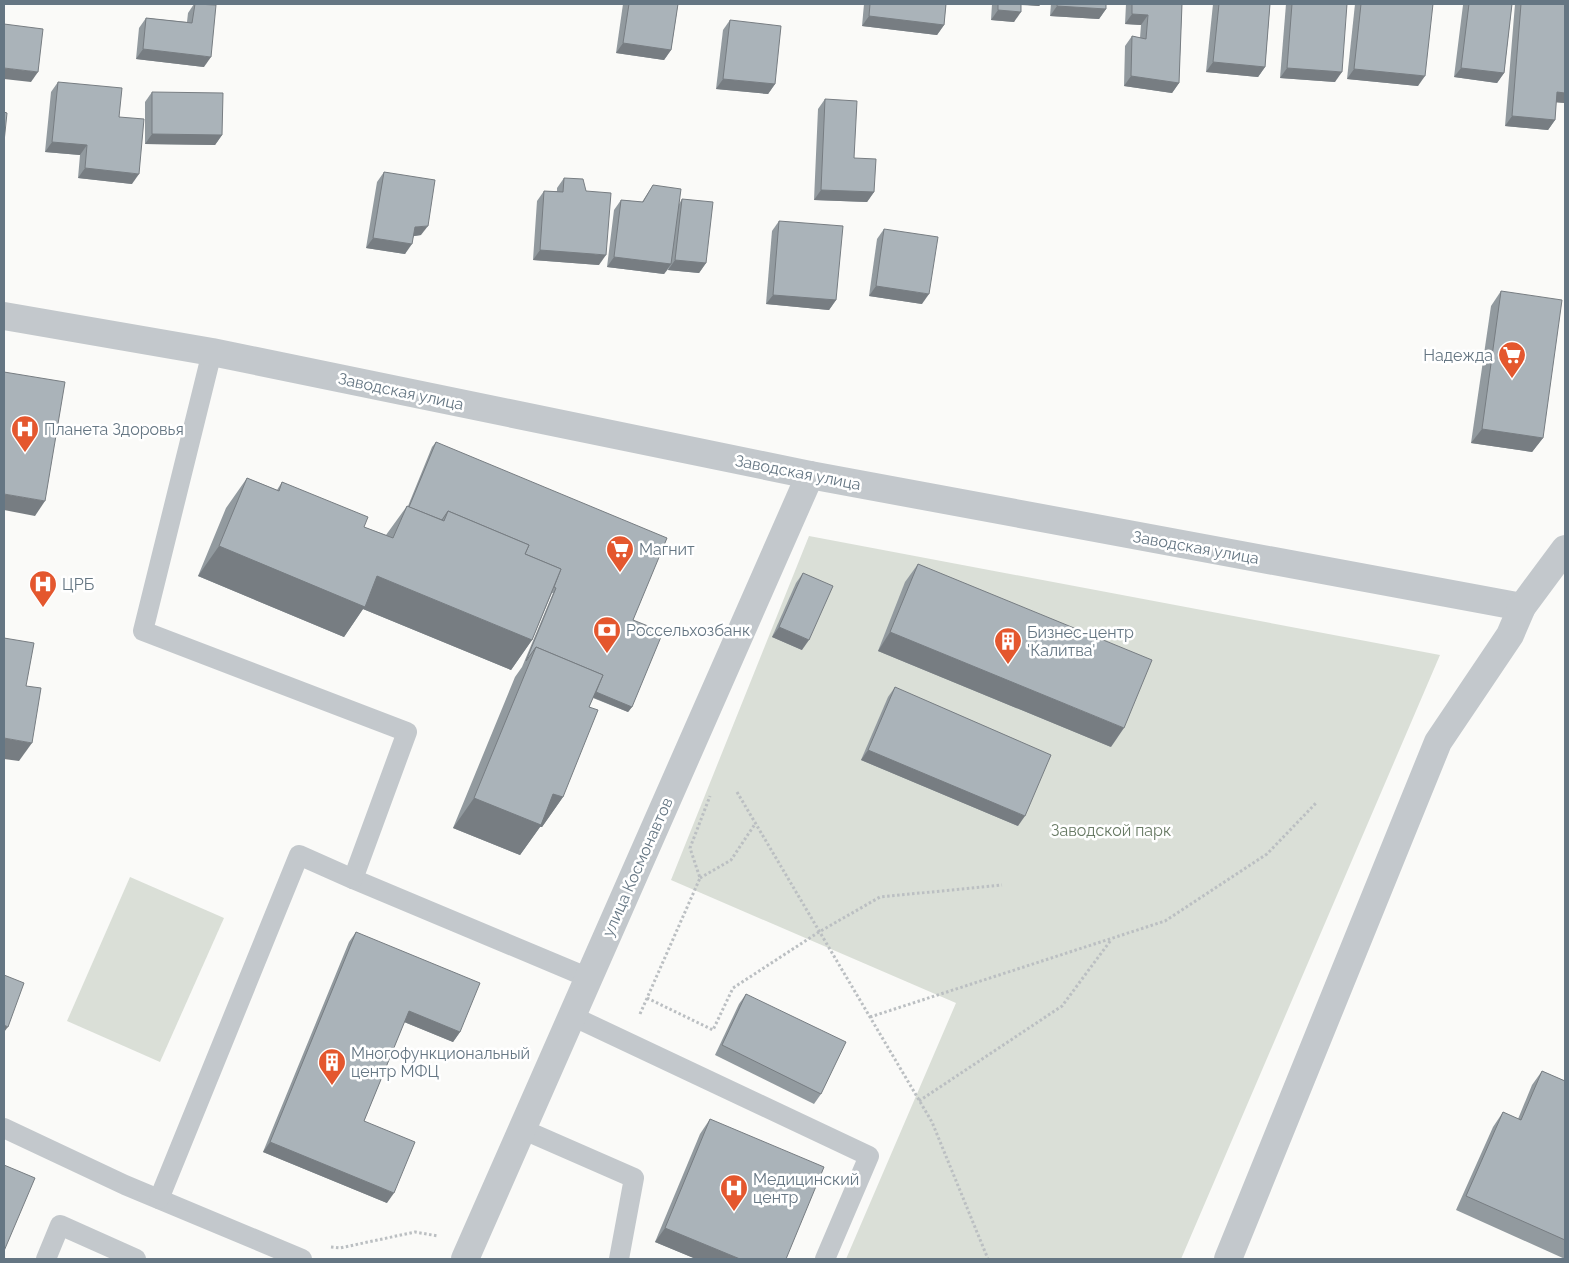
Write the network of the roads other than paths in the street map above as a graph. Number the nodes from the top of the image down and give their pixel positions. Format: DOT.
graph roads {
  1 [pos="4,316"];
  2 [pos="212,352"];
  3 [pos="810,475"];
  4 [pos="1565,549"];
  5 [pos="1522,607"];
  6 [pos="353,879"];
  7 [pos="589,978"];
  8 [pos="572,1016"];
  9 [pos="4,1128"];
  10 [pos="522,1129"];
  11 [pos="159,1199"];
  12 [pos="469,1250"];
  13 [pos="46,1259"];
  14 [pos="136,1259"];
  15 [pos="302,1259"];
  16 [pos="619,1259"];
  17 [pos="826,1259"];
  18 [pos="1228,1259"];
  1 -- 2 [label="street, Заводская улица"];
  2 -- 3 [label="street, Заводская улица"];
  2 -- 6 [label="lane"];
  3 -- 5 [label="street, Заводская улица"];
  3 -- 7 [label="street, улица Космонавтов"];
  4 -- 5 [label="street"];
  5 -- 18 [label="street"];
  6 -- 7 [label="lane"];
  6 -- 11 [label="lane"];
  7 -- 8 [label="street, улица Космонавтов"];
  8 -- 10 [label="street, улица Космонавтов"];
  8 -- 17 [label="lane"];
  9 -- 11 [label="lane"];
  10 -- 12 [label="street, улица Космонавтов"];
  10 -- 16 [label="lane"];
  11 -- 15 [label="lane"];
  13 -- 14 [label="lane"];
}
